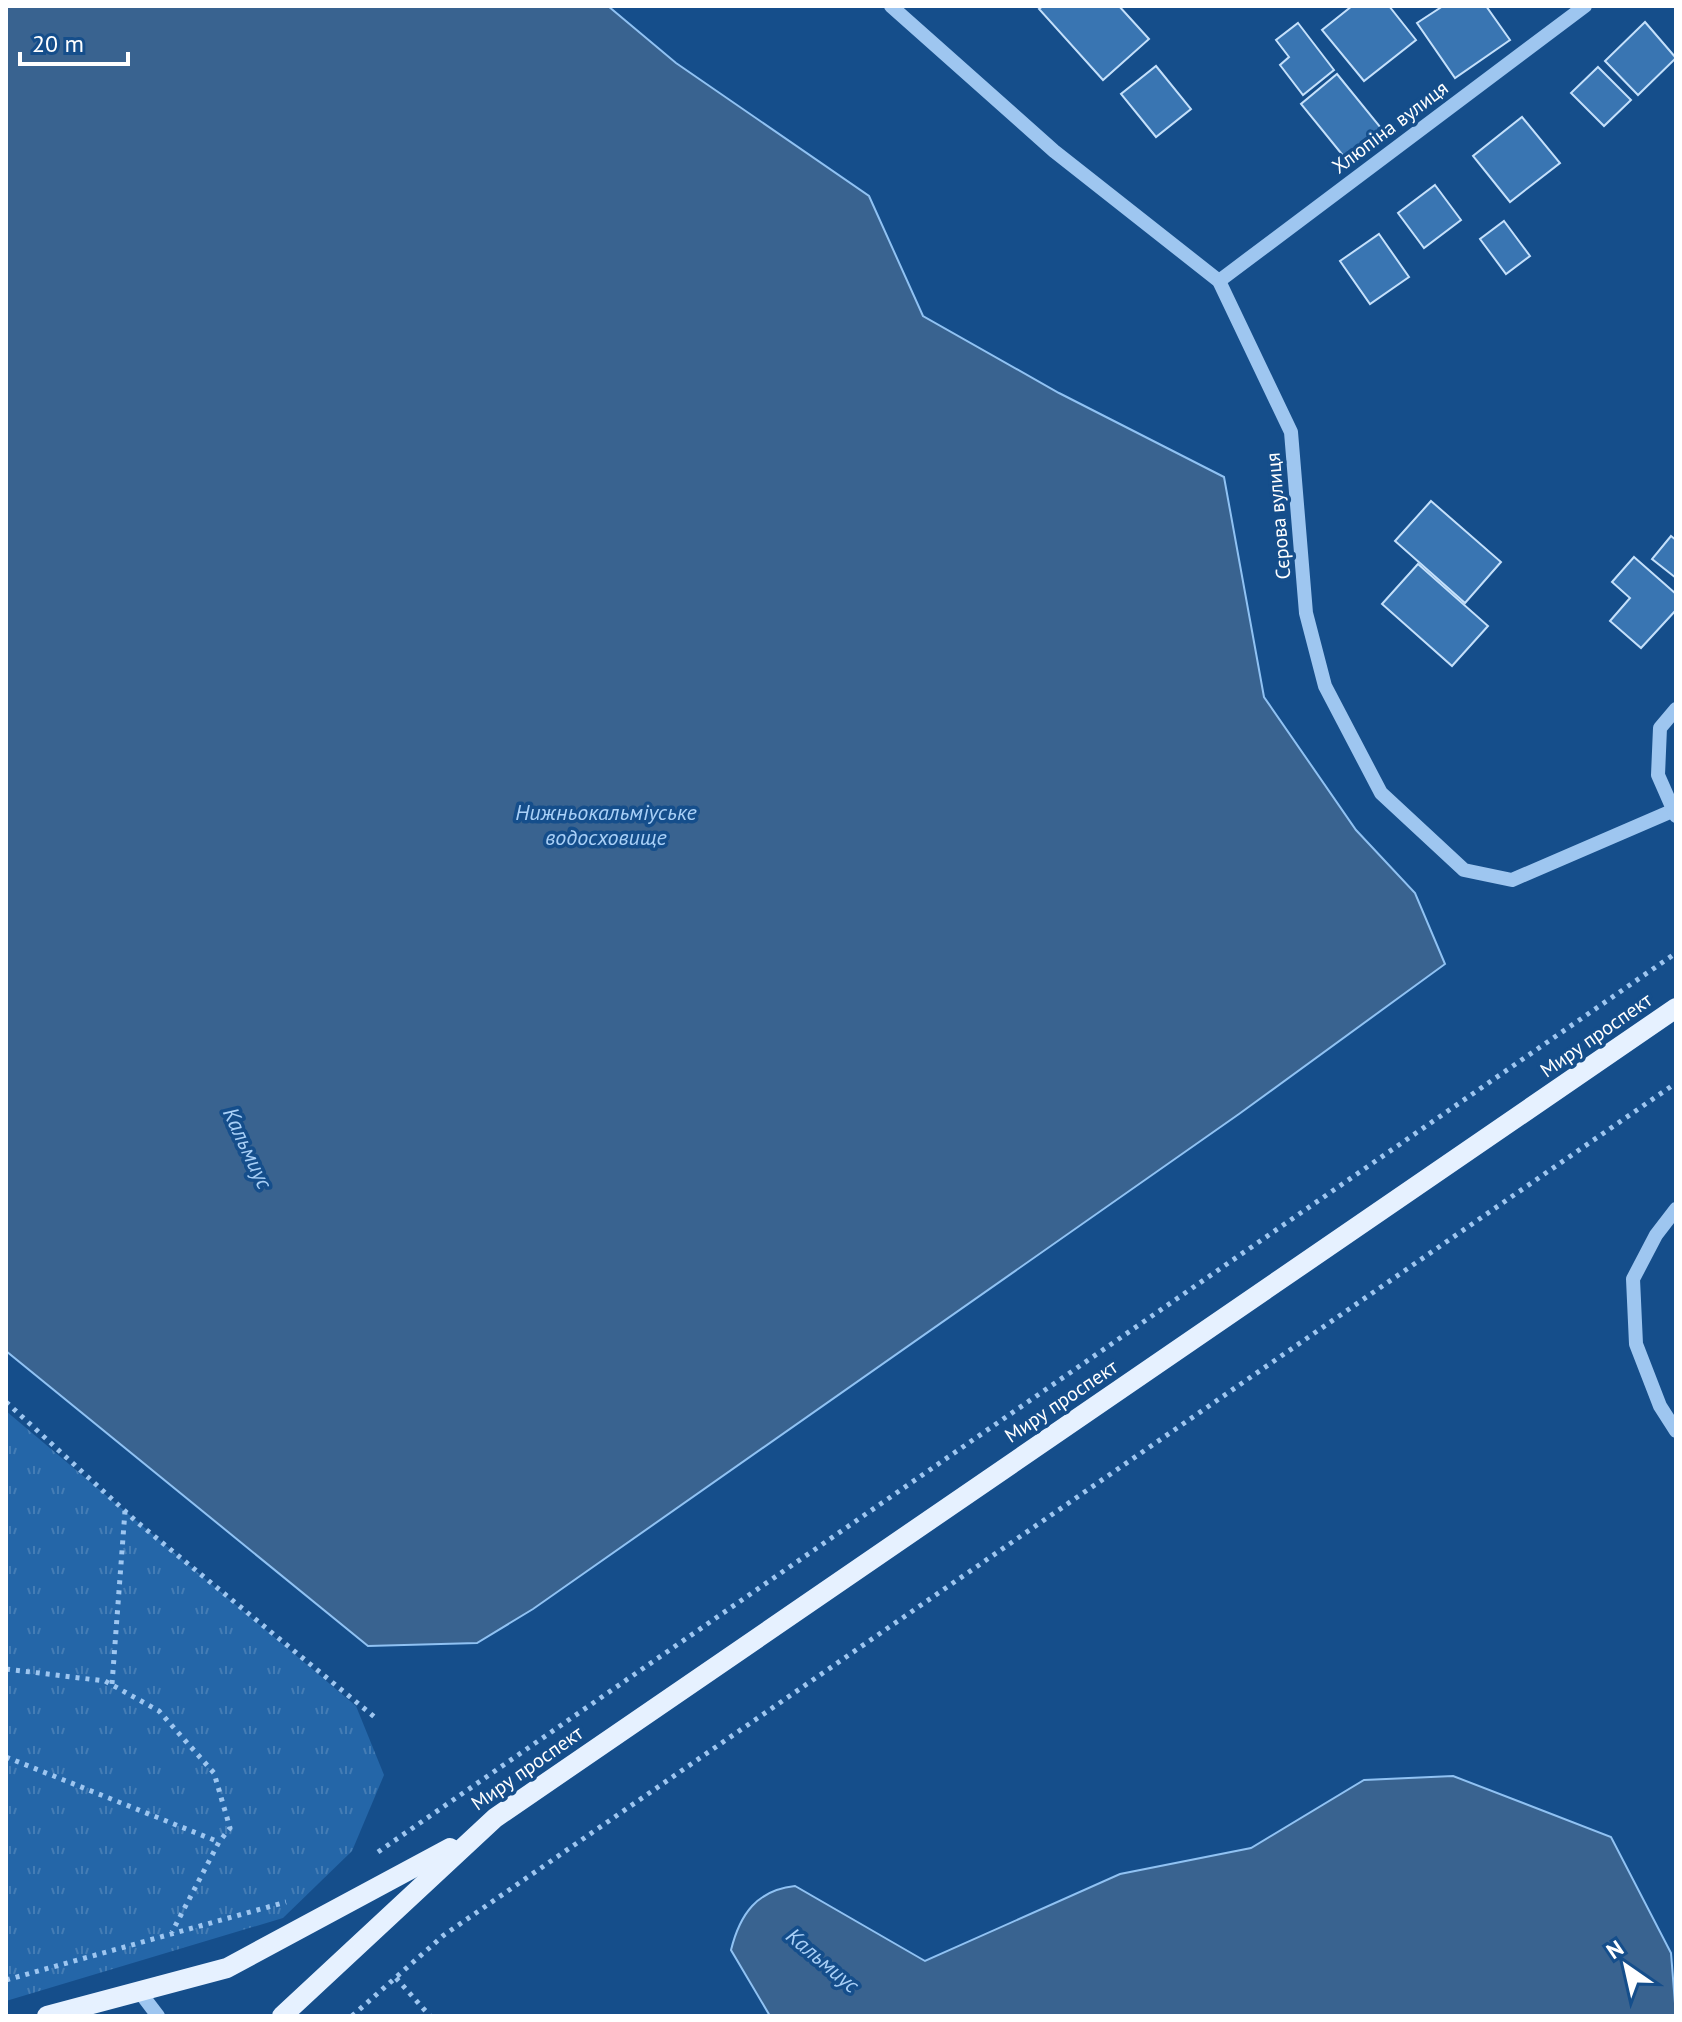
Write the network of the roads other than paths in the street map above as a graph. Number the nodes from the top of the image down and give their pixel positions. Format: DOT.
graph roads {
  1 [pos="891,6"];
  2 [pos="1585,6"];
  3 [pos="1219,281"];
  4 [pos="1676,709"];
  5 [pos="1674,813"];
  6 [pos="1676,1008"];
  7 [pos="1676,1209"];
  8 [pos="1676,1431"];
  9 [pos="474,1834"];
  10 [pos="139,1991"];
  11 [pos="47,2016"];
  12 [pos="158,2016"];
  13 [pos="282,2016"];
  1 -- 3 [label="street, Сєрова вулиця"];
  2 -- 3 [label="street, Хлюпіна вулиця"];
  3 -- 5 [label="street, Сєрова вулиця"];
  4 -- 5 [label="street"];
  6 -- 9 [label="main road, Миру проспект"];
  7 -- 8 [label="street"];
  9 -- 10 [label="main road, Миру проспект"];
  9 -- 13 [label="main road, Миру проспект"];
  10 -- 11 [label="main road, Миру проспект"];
  10 -- 12 [label="street"];
}
